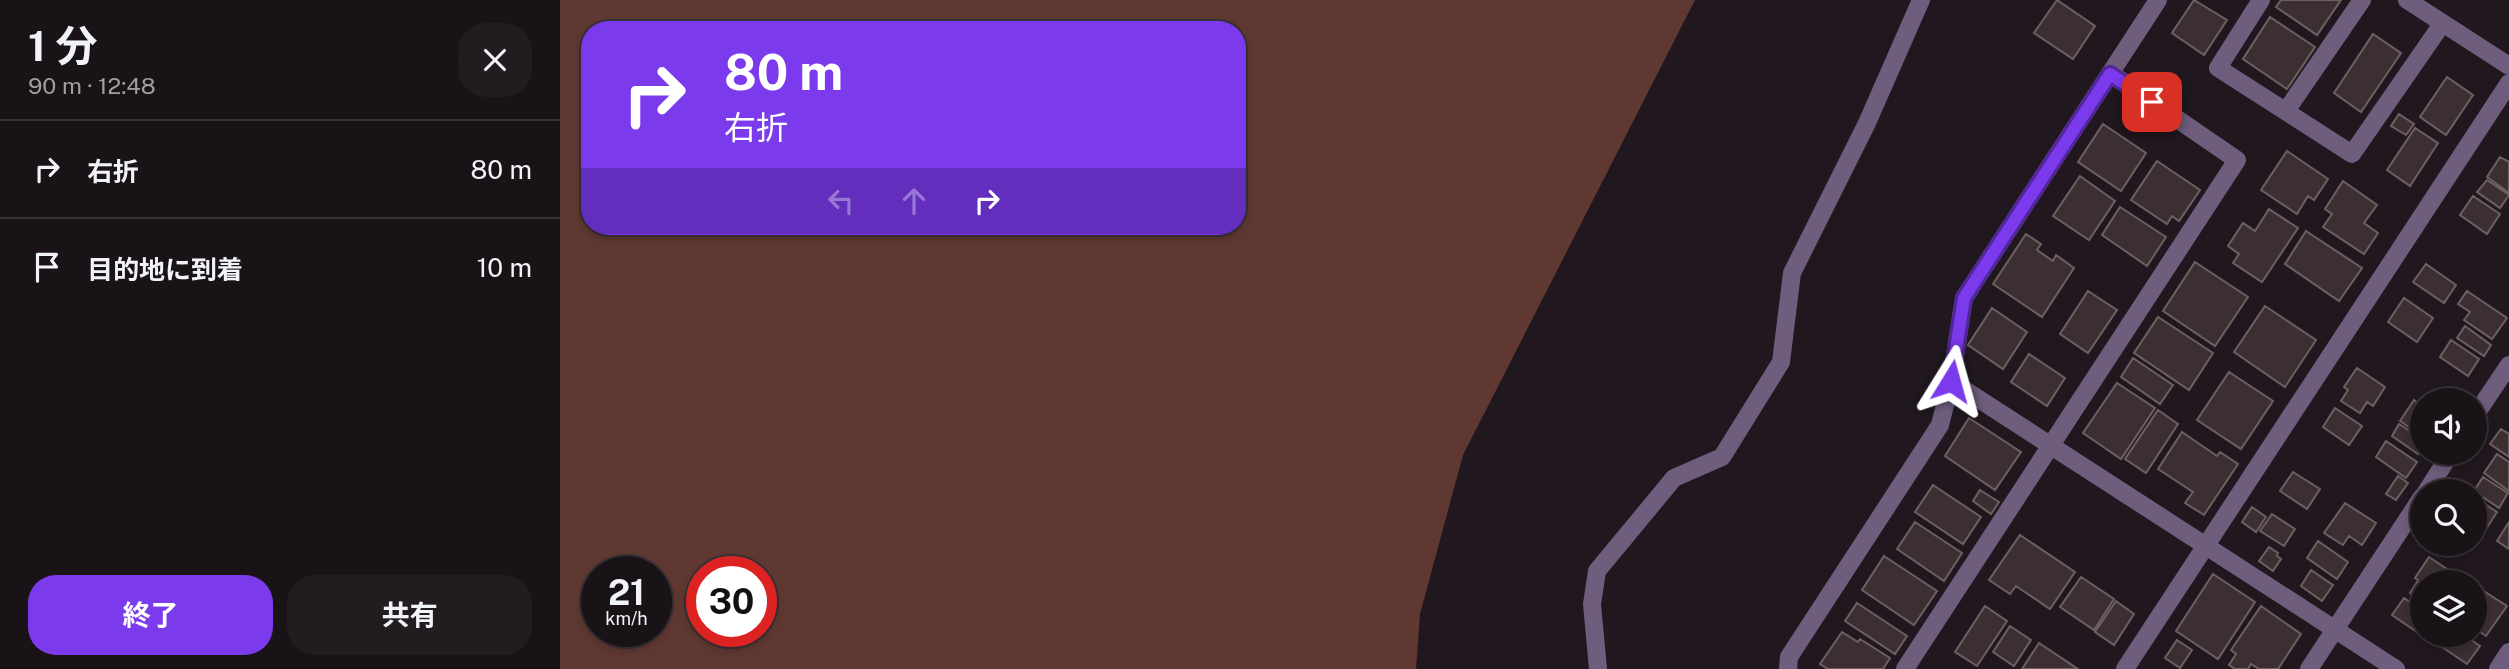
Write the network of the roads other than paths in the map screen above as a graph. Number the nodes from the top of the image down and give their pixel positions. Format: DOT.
graph roads {
  1 [pos="1921,0"];
  2 [pos="2158,0"];
  3 [pos="2261,0"];
  4 [pos="2362,0"];
  5 [pos="2407,0"];
  6 [pos="2442,24"];
  7 [pos="2509,66"];
  8 [pos="2110,74"];
  9 [pos="2509,82"];
  10 [pos="2286,111"];
  11 [pos="2509,365"];
  12 [pos="1951,381"];
  13 [pos="2487,398"];
  14 [pos="2050,446"];
  15 [pos="2410,515"];
  16 [pos="2206,546"];
  17 [pos="2335,630"];
  18 [pos="2509,652"];
  19 [pos="1598,669"];
  20 [pos="1788,669"];
  21 [pos="1905,669"];
  22 [pos="2125,669"];
  23 [pos="2309,669"];
  24 [pos="2396,669"];
  25 [pos="2498,669"];
  1 -- 19 [label="street"];
  2 -- 8 [label="street"];
  3 -- 10 [label="street"];
  4 -- 10 [label="street"];
  5 -- 6 [label="street"];
  6 -- 7 [label="street"];
  6 -- 10 [label="street"];
  8 -- 12 [label="street"];
  8 -- 14 [label="street"];
  9 -- 16 [label="street"];
  11 -- 13 [label="street"];
  12 -- 14 [label="street"];
  12 -- 20 [label="street"];
  14 -- 16 [label="street"];
  14 -- 21 [label="street"];
  15 -- 17 [label="street"];
  16 -- 17 [label="street"];
  16 -- 22 [label="street"];
  17 -- 23 [label="street"];
  17 -- 24 [label="street"];
  18 -- 25 [label="street"];
}
